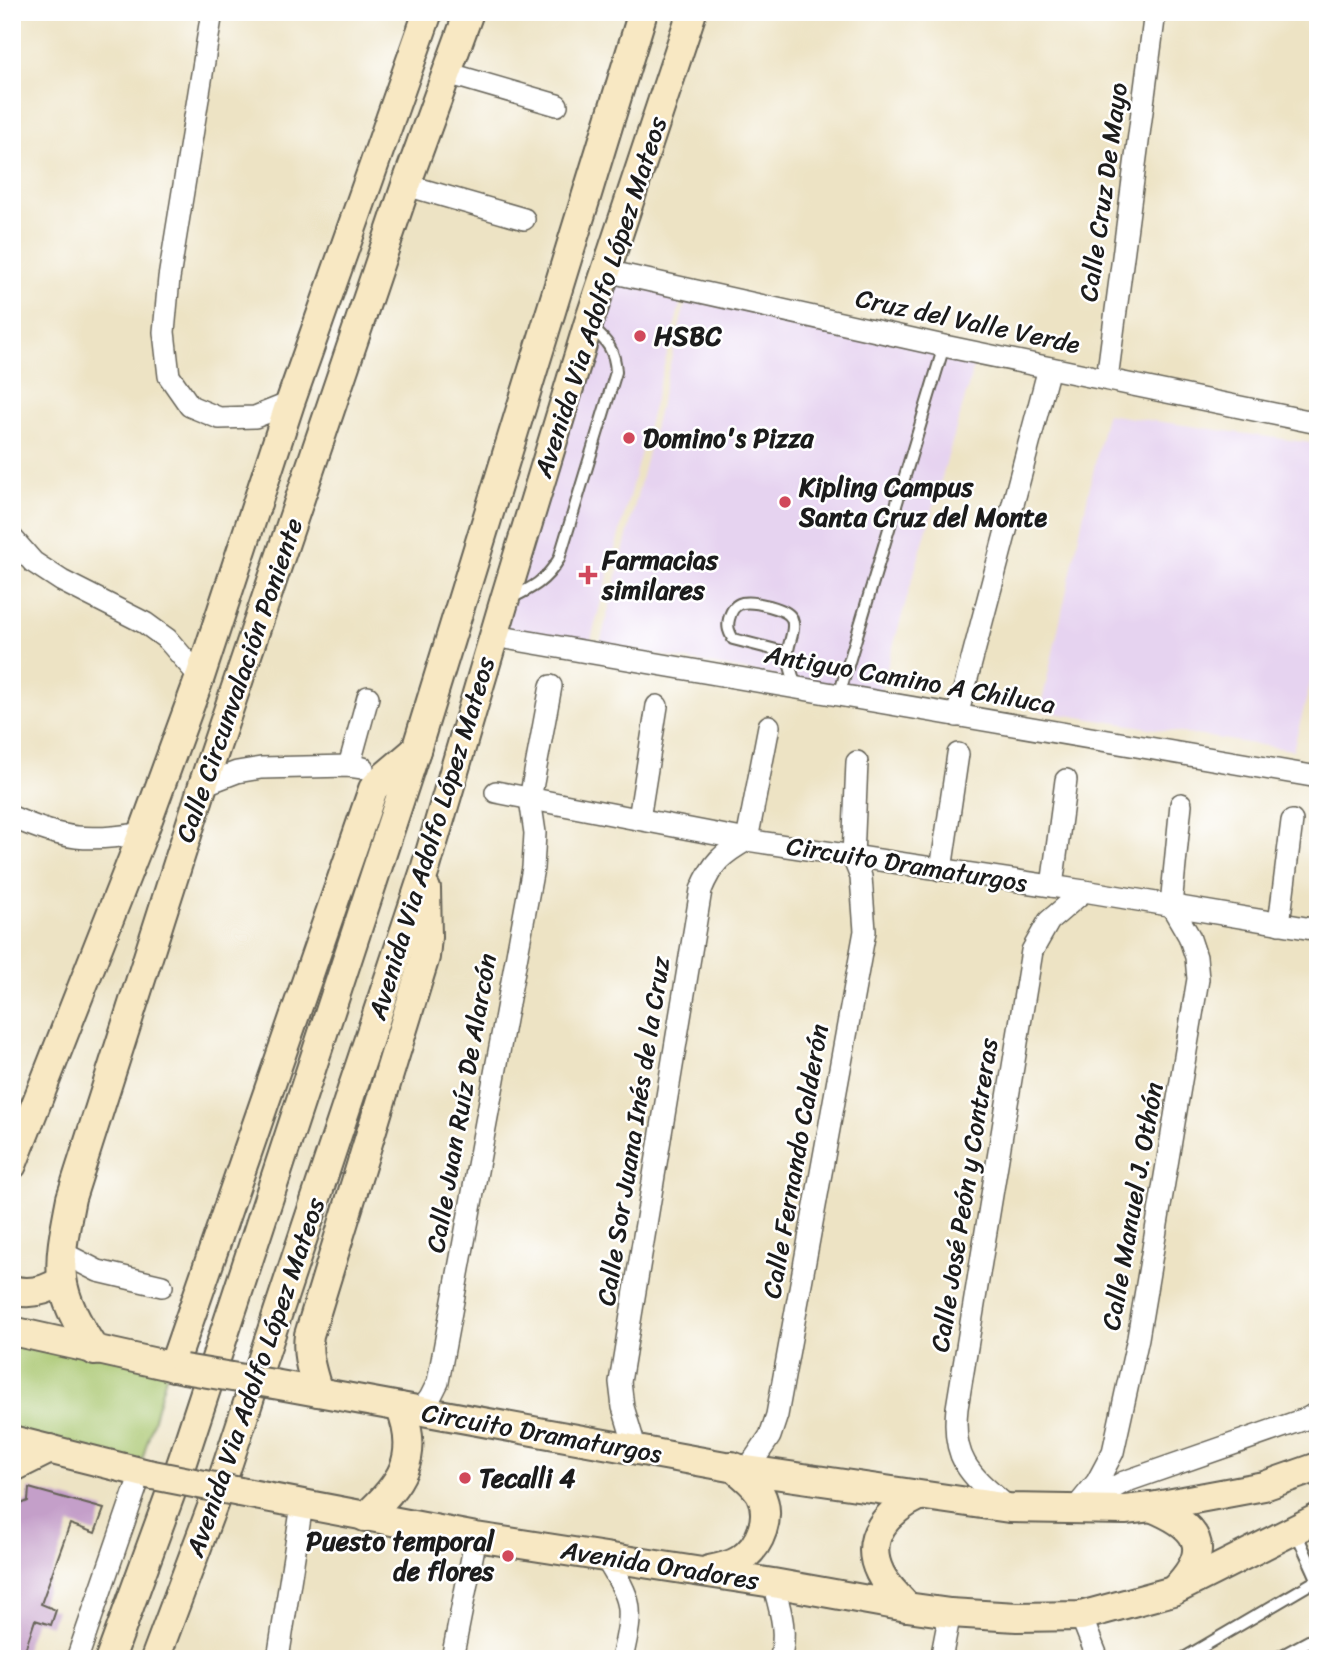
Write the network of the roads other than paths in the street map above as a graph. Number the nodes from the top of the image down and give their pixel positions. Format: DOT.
graph roads {
  1 [pos="212,12"];
  2 [pos="428,12"];
  3 [pos="469,12"];
  4 [pos="643,12"];
  5 [pos="692,12"];
  6 [pos="1155,12"];
  7 [pos="447,73"];
  8 [pos="558,105"];
  9 [pos="406,185"];
  10 [pos="524,219"];
  11 [pos="606,271"];
  12 [pos="589,325"];
  13 [pos="944,346"];
  14 [pos="1049,368"];
  15 [pos="1107,379"];
  16 [pos="290,403"];
  17 [pos="1318,423"];
  18 [pos="12,538"];
  19 [pos="504,602"];
  20 [pos="494,636"];
  21 [pos="788,653"];
  22 [pos="201,677"];
  23 [pos="551,686"];
  24 [pos="796,688"];
  25 [pos="839,695"];
  26 [pos="369,697"];
  27 [pos="657,706"];
  28 [pos="957,716"];
  29 [pos="769,726"];
  30 [pos="416,750"];
  31 [pos="958,754"];
  32 [pos="857,762"];
  33 [pos="1318,777"];
  34 [pos="1066,779"];
  35 [pos="203,785"];
  36 [pos="496,792"];
  37 [pos="530,799"];
  38 [pos="1181,804"];
  39 [pos="12,817"];
  40 [pos="639,819"];
  41 [pos="1292,821"];
  42 [pos="142,833"];
  43 [pos="747,840"];
  44 [pos="852,857"];
  45 [pos="425,870"];
  46 [pos="941,870"];
  47 [pos="1052,886"];
  48 [pos="1084,891"];
  49 [pos="1171,905"];
  50 [pos="1279,924"];
  51 [pos="1318,930"];
  52 [pos="18,1125"];
  53 [pos="12,1165"];
  54 [pos="61,1252"];
  55 [pos="61,1281"];
  56 [pos="162,1286"];
  57 [pos="12,1290"];
  58 [pos="12,1331"];
  59 [pos="95,1351"];
  60 [pos="178,1368"];
  61 [pos="318,1392"];
  62 [pos="410,1409"];
  63 [pos="1318,1412"];
  64 [pos="12,1440"];
  65 [pos="50,1449"];
  66 [pos="636,1450"];
  67 [pos="1318,1467"];
  68 [pos="12,1468"];
  69 [pos="740,1468"];
  70 [pos="145,1474"];
  71 [pos="919,1496"];
  72 [pos="302,1505"];
  73 [pos="1151,1507"];
  74 [pos="1009,1508"];
  75 [pos="1075,1509"];
  76 [pos="365,1517"];
  77 [pos="1306,1524"];
  78 [pos="476,1537"];
  79 [pos="604,1557"];
  80 [pos="703,1572"];
  81 [pos="1318,1580"];
  82 [pos="773,1583"];
  83 [pos="1173,1591"];
  84 [pos="907,1607"];
  85 [pos="950,1613"];
  86 [pos="1082,1616"];
  87 [pos="1318,1636"];
  88 [pos="77,1659"];
  89 [pos="110,1659"];
  90 [pos="155,1659"];
  91 [pos="278,1659"];
  92 [pos="452,1659"];
  93 [pos="622,1659"];
  94 [pos="780,1659"];
  95 [pos="941,1659"];
  96 [pos="1098,1659"];
  97 [pos="1182,1659"];
  98 [pos="1275,1659"];
  1 -- 16 [label="street"];
  2 -- 16 [label="main road, Calle Circunvalación Poniente"];
  3 -- 7 [label="main road, Calle Circunvalación Poniente"];
  4 -- 30 [label="main road, Avenida Via Adolfo López Mateos"];
  5 -- 11 [label="main road, Avenida Via Adolfo López Mateos"];
  6 -- 15 [label="street, Calle Cruz De Mayo"];
  7 -- 8 [label="street"];
  7 -- 9 [label="main road, Calle Circunvalación Poniente"];
  9 -- 10 [label="street"];
  9 -- 35 [label="main road, Calle Circunvalación Poniente"];
  11 -- 12 [label="main road, Avenida Via Adolfo López Mateos"];
  11 -- 13 [label="street, Cruz del Valle Verde"];
  12 -- 19 [label="main road, Avenida Via Adolfo López Mateos"];
  12 -- 19 [label="lane"];
  13 -- 14 [label="street, Cruz del Valle Verde"];
  13 -- 25 [label="lane"];
  14 -- 15 [label="street, Cruz del Valle Verde"];
  14 -- 28 [label="street"];
  15 -- 17 [label="street, Cruz del Valle Verde"];
  16 -- 22 [label="main road, Calle Circunvalación Poniente"];
  18 -- 22 [label="street"];
  19 -- 20 [label="main road, Avenida Via Adolfo López Mateos"];
  20 -- 24 [label="street, Antiguo Camino A Chiluca"];
  20 -- 45 [label="main road, Avenida Via Adolfo López Mateos"];
  21 -- 21 [label="lane"];
  21 -- 24 [label="lane"];
  22 -- 42 [label="main road, Calle Circunvalación Poniente"];
  23 -- 37 [label="street, Calle Juan Ruíz De Alarcón"];
  24 -- 25 [label="street, Antiguo Camino A Chiluca"];
  25 -- 28 [label="street, Antiguo Camino A Chiluca"];
  26 -- 35 [label="street"];
  27 -- 40 [label="street"];
  28 -- 33 [label="street, Antiguo Camino A Chiluca"];
  29 -- 43 [label="street"];
  30 -- 60 [label="main road"];
  30 -- 89 [label="main road, Avenida Via Adolfo López Mateos"];
  31 -- 46 [label="street"];
  32 -- 44 [label="street"];
  34 -- 47 [label="street"];
  35 -- 54 [label="main road, Calle Circunvalación Poniente"];
  36 -- 37 [label="street, Circuito Dramaturgos"];
  37 -- 40 [label="street, Circuito Dramaturgos"];
  37 -- 62 [label="street, Calle Juan Ruíz De Alarcón"];
  38 -- 49 [label="street"];
  39 -- 42 [label="street"];
  40 -- 43 [label="street, Circuito Dramaturgos"];
  41 -- 50 [label="street"];
  42 -- 52 [label="main road, Calle Circunvalación Poniente"];
  43 -- 44 [label="street, Circuito Dramaturgos"];
  43 -- 66 [label="street, Calle Sor Juana Inés de la Cruz"];
  44 -- 46 [label="street, Circuito Dramaturgos"];
  44 -- 69 [label="street, Calle Fernando Calderón"];
  45 -- 61 [label="main road"];
  45 -- 90 [label="main road, Avenida Via Adolfo López Mateos"];
  46 -- 47 [label="street, Circuito Dramaturgos"];
  47 -- 48 [label="street, Circuito Dramaturgos"];
  48 -- 49 [label="street, Circuito Dramaturgos"];
  48 -- 74 [label="street, Calle José Peón y Contreras"];
  49 -- 50 [label="street, Circuito Dramaturgos"];
  49 -- 75 [label="street, Calle Manuel J. Othón"];
  50 -- 51 [label="street, Circuito Dramaturgos"];
  52 -- 53 [label="main road, Calle Circunvalación Poniente"];
  54 -- 55 [label="main road, Calle Circunvalación Poniente"];
  54 -- 56 [label="street"];
  55 -- 57 [label="main road"];
  55 -- 59 [label="main road, Calle Circunvalación Poniente"];
  58 -- 59 [label="main road, Circuito Dramaturgos"];
  59 -- 60 [label="main road, Circuito Dramaturgos"];
  60 -- 61 [label="main road, Circuito Dramaturgos, bridge"];
  61 -- 62 [label="main road, Circuito Dramaturgos"];
  62 -- 66 [label="main road, Circuito Dramaturgos"];
  62 -- 76 [label="main road"];
  63 -- 75 [label="street, Circuito Dramaturgos"];
  64 -- 65 [label="main road, Avenida Oradores"];
  65 -- 68 [label="main road"];
  65 -- 70 [label="main road, Avenida Oradores"];
  66 -- 69 [label="main road, Circuito Dramaturgos"];
  67 -- 73 [label="main road, Circuito Dramaturgos"];
  69 -- 71 [label="main road, Circuito Dramaturgos"];
  69 -- 80 [label="main road"];
  70 -- 72 [label="main road, Avenida Oradores, bridge"];
  70 -- 88 [label="street"];
  71 -- 74 [label="main road, Circuito Dramaturgos"];
  71 -- 84 [label="main road"];
  72 -- 76 [label="main road, Avenida Oradores"];
  72 -- 91 [label="street"];
  73 -- 75 [label="main road, Circuito Dramaturgos"];
  73 -- 83 [label="main road"];
  74 -- 75 [label="main road, Circuito Dramaturgos"];
  76 -- 78 [label="main road, Avenida Oradores"];
  77 -- 81 [label="lane"];
  77 -- 83 [label="main road, Avenida Oradores"];
  78 -- 79 [label="main road, Avenida Oradores"];
  78 -- 92 [label="street"];
  79 -- 80 [label="main road, Avenida Oradores"];
  79 -- 93 [label="street"];
  80 -- 82 [label="main road, Avenida Oradores"];
  81 -- 97 [label="lane"];
  82 -- 84 [label="main road, Avenida Oradores"];
  82 -- 94 [label="street"];
  83 -- 86 [label="main road, Avenida Oradores"];
  84 -- 85 [label="main road, Avenida Oradores"];
  85 -- 86 [label="main road, Avenida Oradores"];
  85 -- 95 [label="street"];
  86 -- 96 [label="street"];
  87 -- 98 [label="lane"];
}
